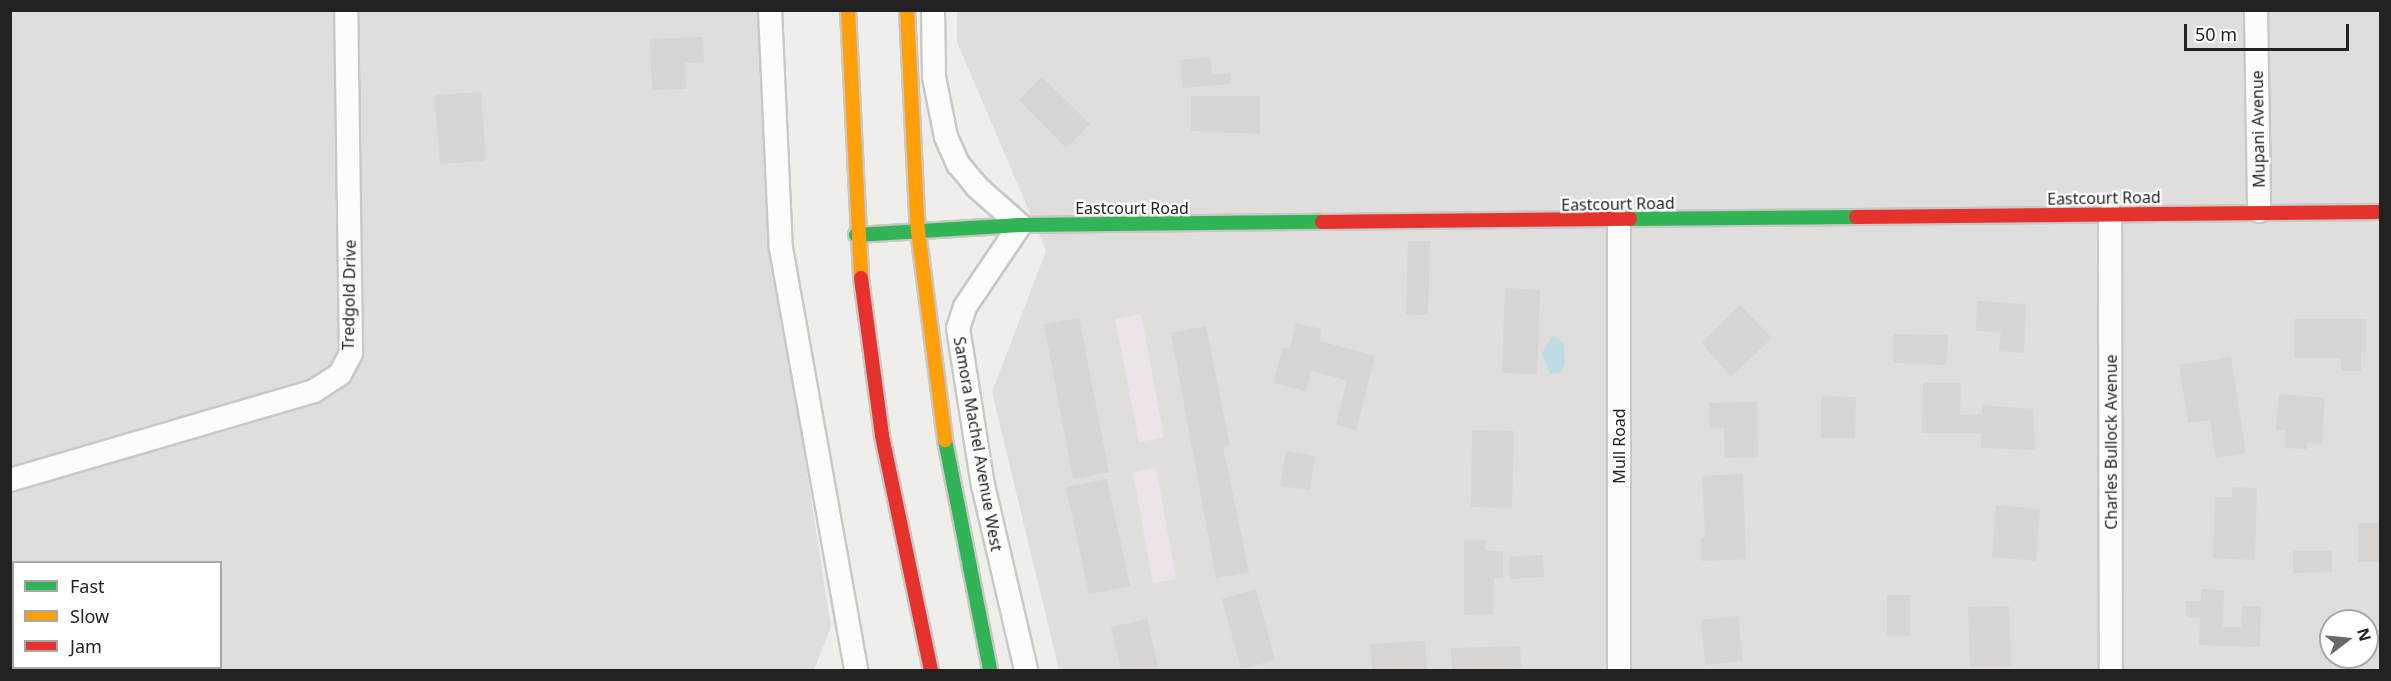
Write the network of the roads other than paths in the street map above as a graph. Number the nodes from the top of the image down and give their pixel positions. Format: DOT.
graph roads {
  1 [pos="346,10"];
  2 [pos="770,10"];
  3 [pos="848,10"];
  4 [pos="907,10"];
  5 [pos="933,10"];
  6 [pos="2256,10"];
  7 [pos="2259,211"];
  8 [pos="2380,212"];
  9 [pos="2110,214"];
  10 [pos="1619,221"];
  11 [pos="1020,225"];
  12 [pos="918,231"];
  13 [pos="856,235"];
  14 [pos="10,480"];
  15 [pos="856,670"];
  16 [pos="931,670"];
  17 [pos="990,670"];
  18 [pos="1026,670"];
  19 [pos="1619,670"];
  20 [pos="2111,670"];
  1 -- 14 [label="street, Tredgold Drive"];
  2 -- 15 [label="street"];
  3 -- 13 [label="main road"];
  4 -- 12 [label="main road, Samora Machel Avenue West"];
  5 -- 11 [label="street"];
  6 -- 7 [label="street, Mupani Avenue"];
  7 -- 8 [label="main road, Eastcourt Road"];
  7 -- 9 [label="main road, Eastcourt Road"];
  9 -- 10 [label="main road, Eastcourt Road"];
  9 -- 20 [label="street, Charles Bullock Avenue"];
  10 -- 11 [label="main road, Eastcourt Road"];
  10 -- 19 [label="street, Mull Road"];
  11 -- 12 [label="main road, Eastcourt Road"];
  11 -- 18 [label="street, Samora Machel Avenue West"];
  12 -- 13 [label="main road, Eastcourt Road"];
  12 -- 17 [label="main road, Samora Machel Avenue West"];
  13 -- 16 [label="main road"];
}
